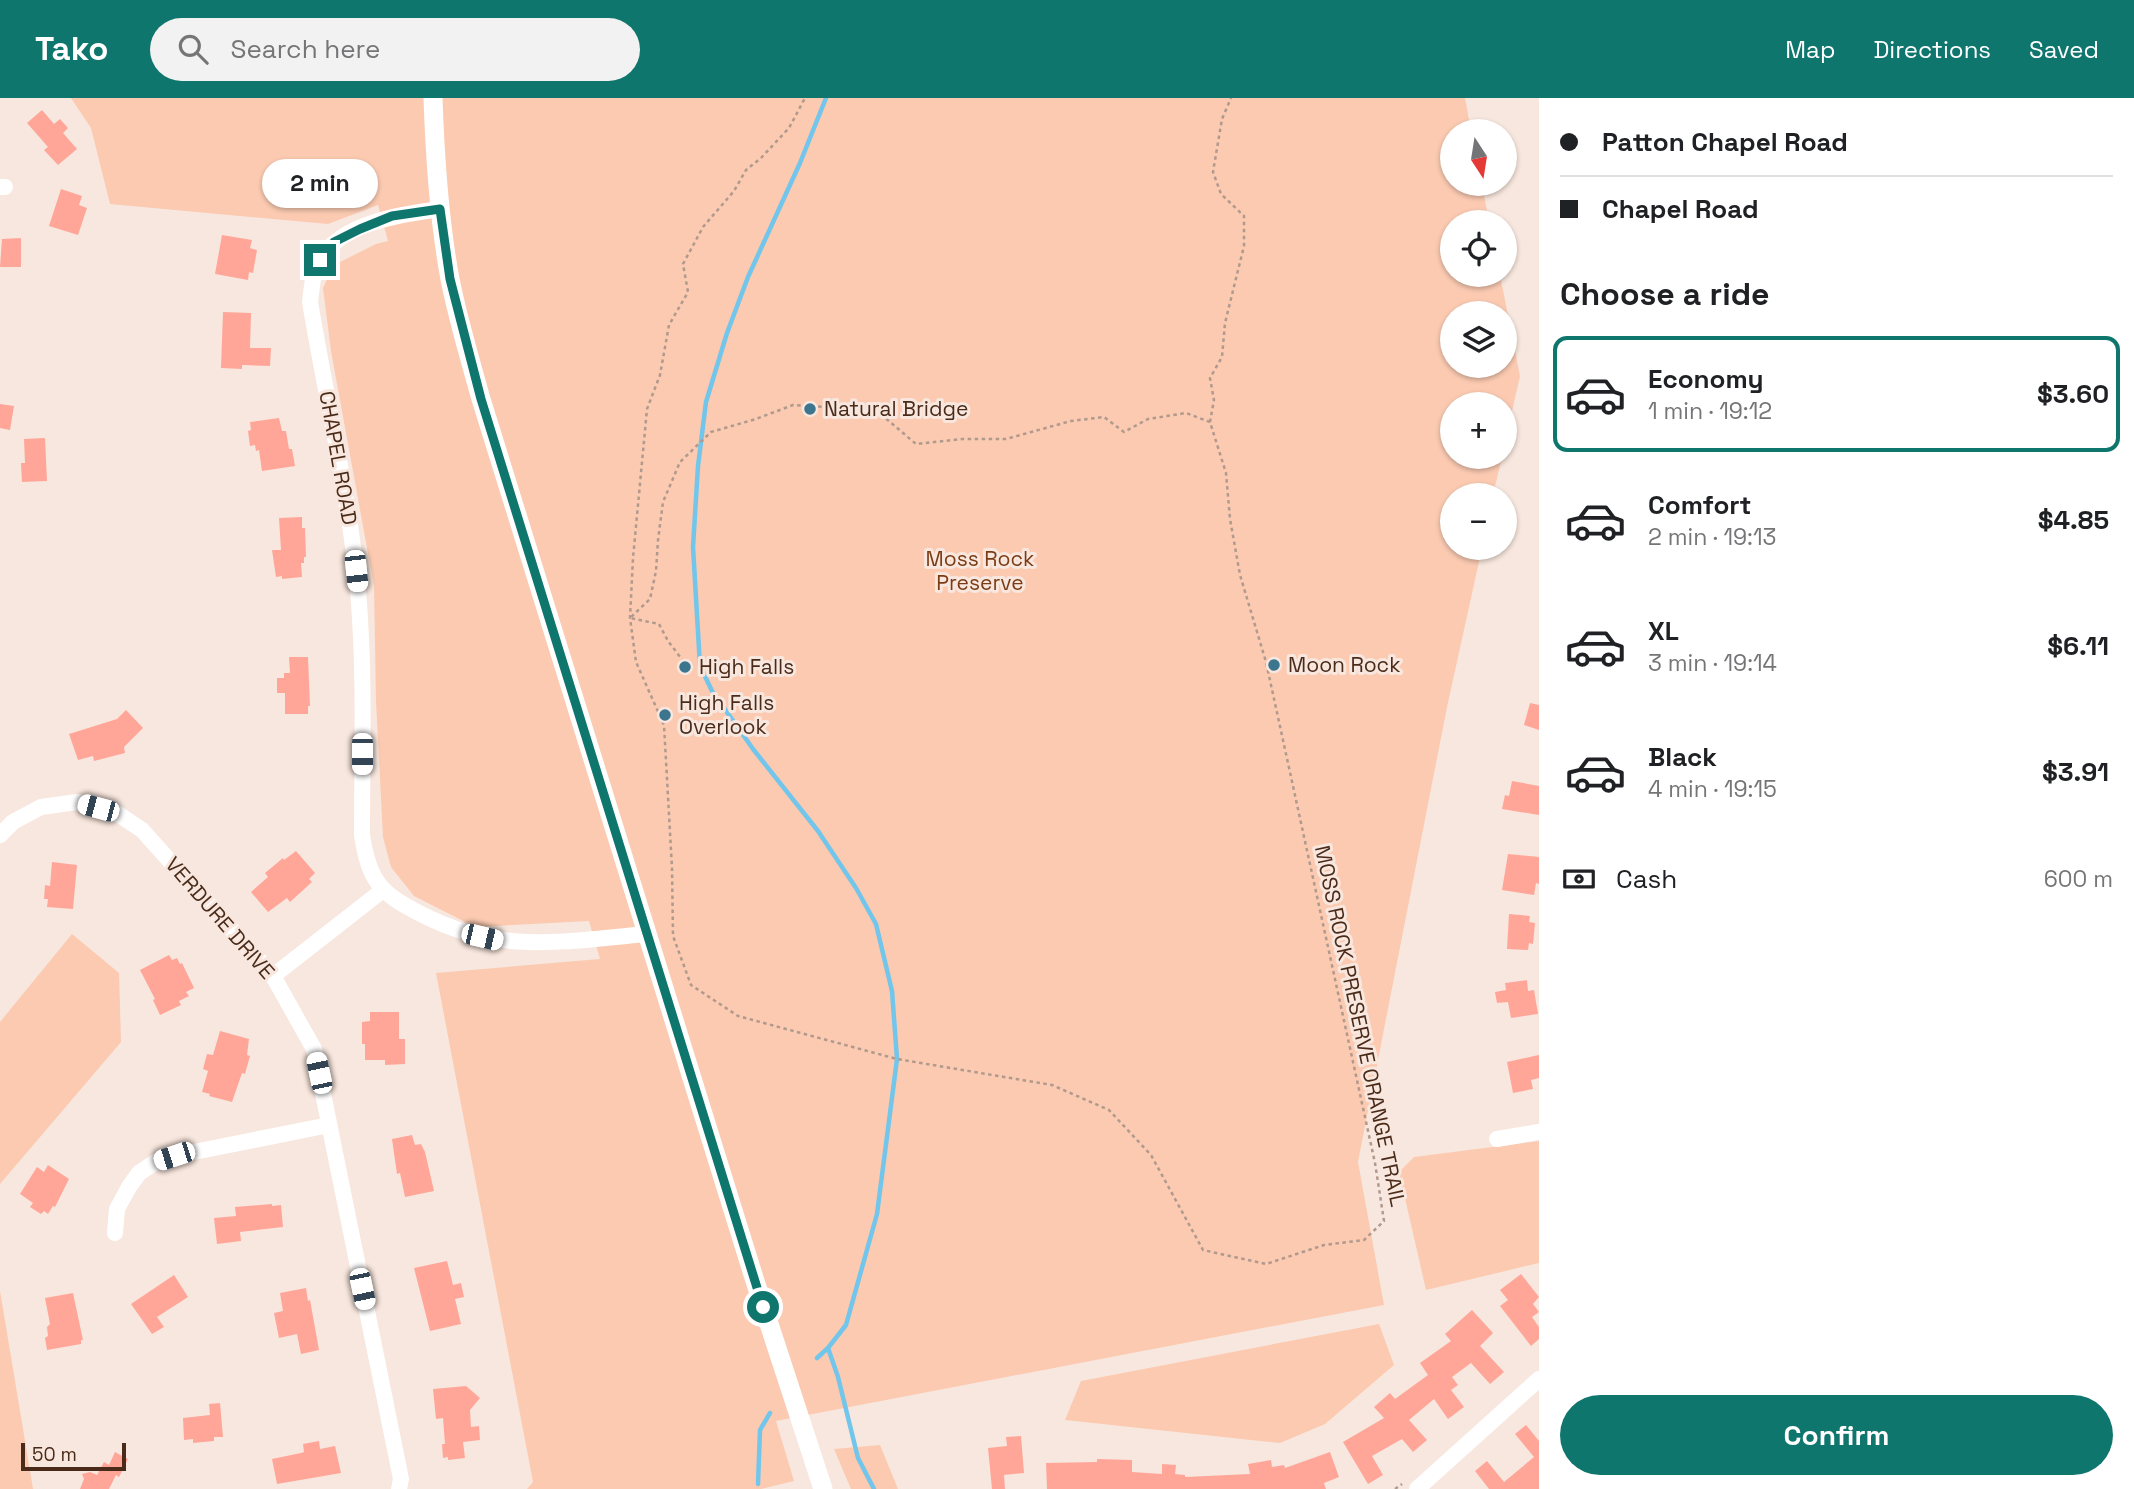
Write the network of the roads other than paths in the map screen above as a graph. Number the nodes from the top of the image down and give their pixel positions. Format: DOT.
graph roads {
  1 [pos="433,98"];
  2 [pos="440,209"];
  3 [pos="0,835"];
  4 [pos="383,890"];
  5 [pos="648,934"];
  6 [pos="274,976"];
  7 [pos="329,1125"];
  8 [pos="1539,1132"];
  9 [pos="1497,1139"];
  10 [pos="115,1233"];
  11 [pos="1539,1379"];
  12 [pos="399,1489"];
  13 [pos="823,1489"];
  14 [pos="1417,1489"];
  1 -- 2 [label="street"];
  2 -- 4 [label="street, CHAPEL ROAD"];
  2 -- 5 [label="street"];
  3 -- 6 [label="street, VERDURE DRIVE"];
  4 -- 5 [label="street, CHAPEL ROAD"];
  4 -- 6 [label="street"];
  5 -- 13 [label="street"];
  6 -- 7 [label="street, VERDURE DRIVE"];
  7 -- 10 [label="street"];
  7 -- 12 [label="street, VERDURE DRIVE"];
  8 -- 9 [label="street"];
  11 -- 14 [label="street"];
}
